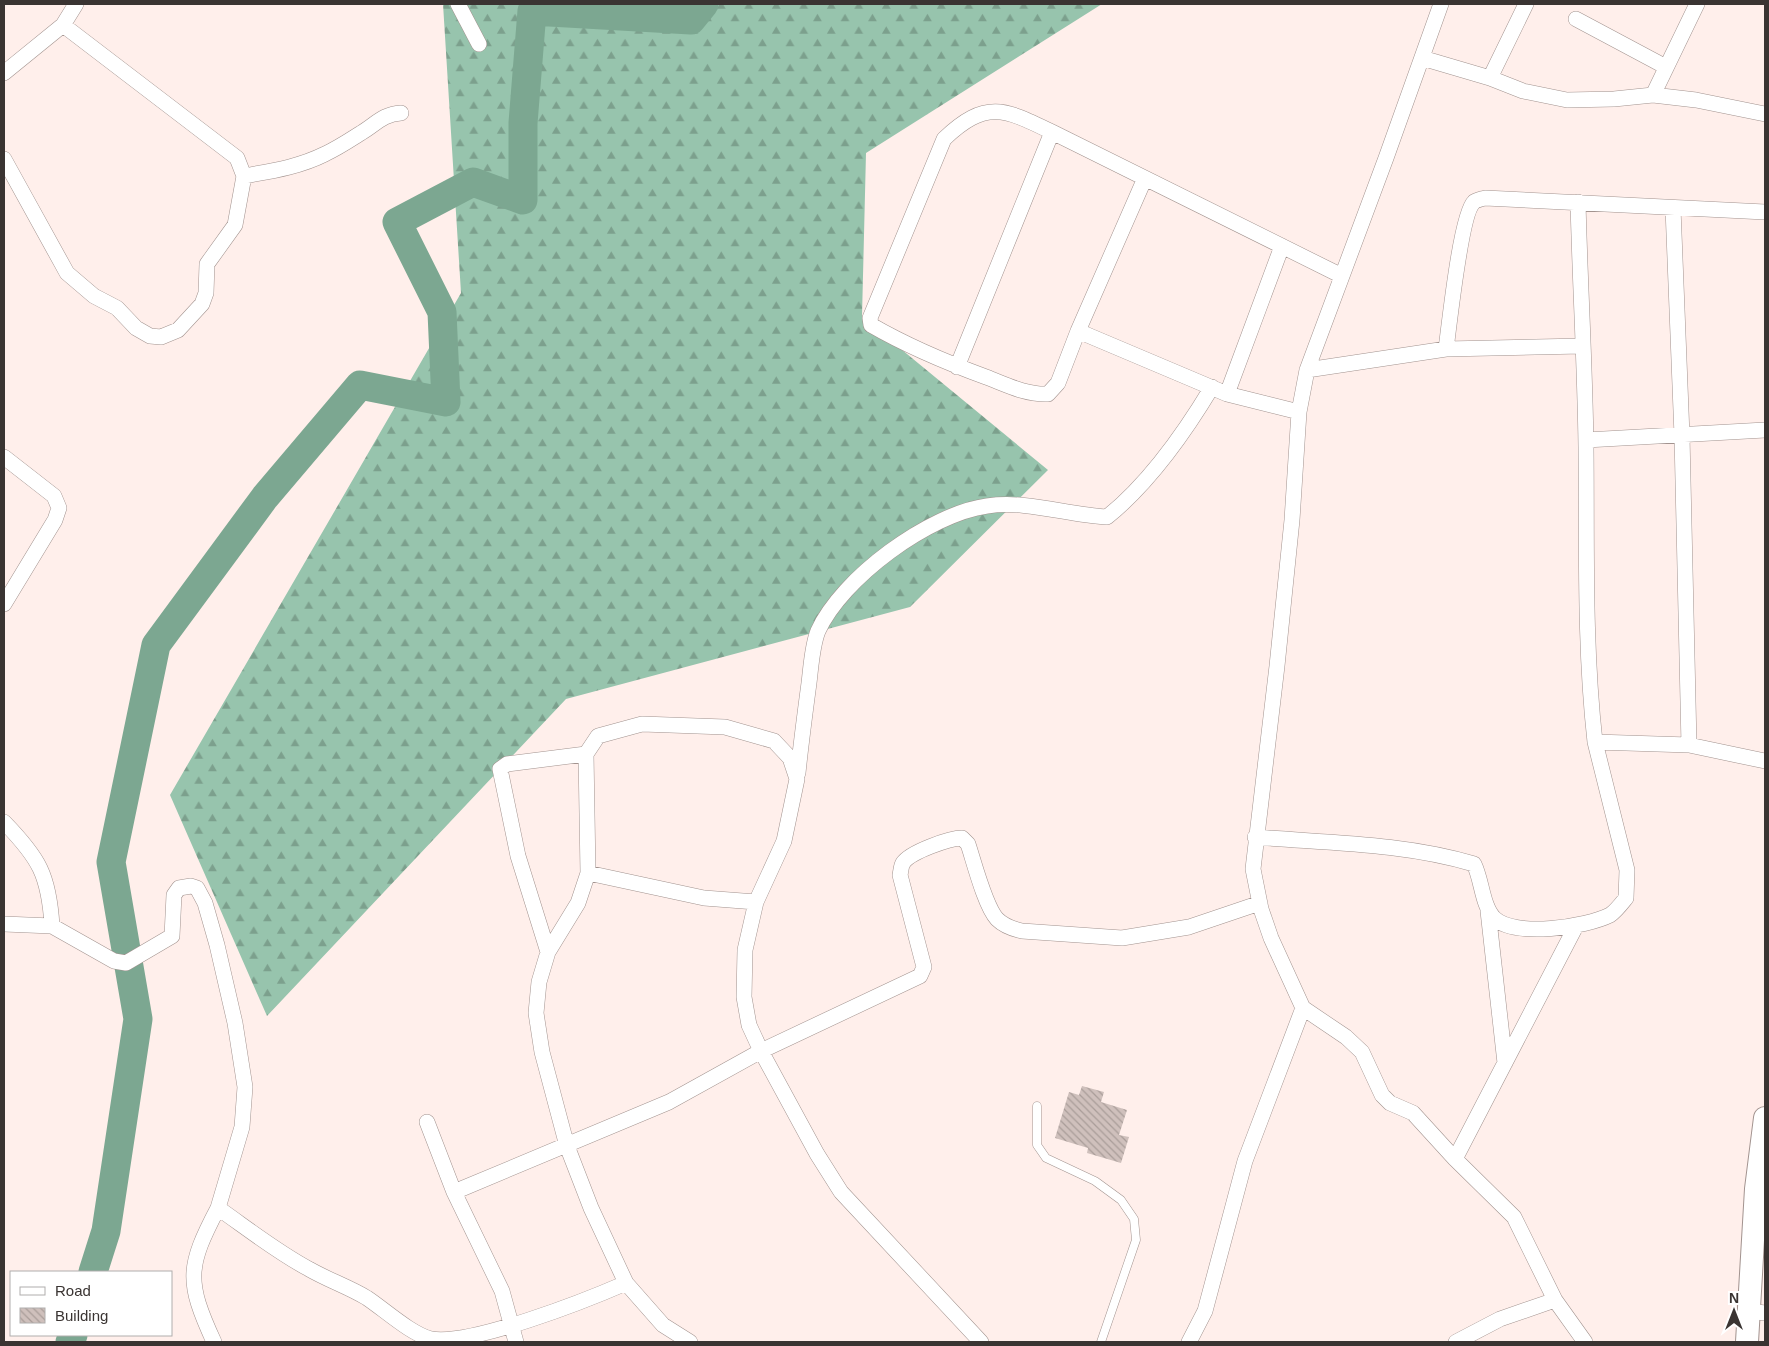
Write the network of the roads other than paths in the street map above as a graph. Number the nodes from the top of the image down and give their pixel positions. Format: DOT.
graph roads {
  1 [pos="76,4"];
  2 [pos="458,4"];
  3 [pos="1441,4"];
  4 [pos="1526,4"];
  5 [pos="1697,4"];
  6 [pos="1576,19"];
  7 [pos="63,25"];
  8 [pos="479,44"];
  9 [pos="1422,58"];
  10 [pos="1666,67"];
  11 [pos="4,73"];
  12 [pos="1490,78"];
  13 [pos="1653,95"];
  14 [pos="401,113"];
  15 [pos="1765,114"];
  16 [pos="1052,132"];
  17 [pos="4,159"];
  18 [pos="244,176"];
  19 [pos="1145,178"];
  20 [pos="1578,202"];
  21 [pos="1673,208"];
  22 [pos="1765,212"];
  23 [pos="1282,246"];
  24 [pos="1342,276"];
  25 [pos="1078,331"];
  26 [pos="1582,346"];
  27 [pos="1446,349"];
  28 [pos="957,366"];
  29 [pos="1307,370"];
  30 [pos="1212,387"];
  31 [pos="1227,394"];
  32 [pos="1300,412"];
  33 [pos="1765,430"];
  34 [pos="1682,436"];
  35 [pos="1586,440"];
  36 [pos="4,456"];
  37 [pos="4,604"];
  38 [pos="1595,742"];
  39 [pos="1688,745"];
  40 [pos="586,754"];
  41 [pos="1765,762"];
  42 [pos="797,779"];
  43 [pos="4,822"];
  44 [pos="1255,837"];
  45 [pos="588,873"];
  46 [pos="756,902"];
  47 [pos="1260,903"];
  48 [pos="1488,911"];
  49 [pos="4,924"];
  50 [pos="52,926"];
  51 [pos="1576,926"];
  52 [pos="548,952"];
  53 [pos="1302,1008"];
  54 [pos="761,1052"];
  55 [pos="1505,1064"];
  56 [pos="1037,1106"];
  57 [pos="1765,1118"];
  58 [pos="427,1122"];
  59 [pos="567,1146"];
  60 [pos="1454,1159"];
  61 [pos="454,1192"];
  62 [pos="218,1208"];
  63 [pos="626,1283"];
  64 [pos="1555,1300"];
  65 [pos="1756,1312"];
  66 [pos="512,1325"];
  67 [pos="214,1342"];
  68 [pos="516,1342"];
  69 [pos="690,1342"];
  70 [pos="981,1342"];
  71 [pos="1101,1342"];
  72 [pos="1189,1342"];
  73 [pos="1456,1342"];
  74 [pos="1585,1342"];
  75 [pos="1747,1342"];
  1 -- 7 [label="street"];
  2 -- 8 [label="street"];
  3 -- 9 [label="street"];
  4 -- 12 [label="street"];
  5 -- 10 [label="street"];
  6 -- 10 [label="street"];
  7 -- 11 [label="street"];
  7 -- 18 [label="street"];
  9 -- 12 [label="street"];
  9 -- 24 [label="street"];
  10 -- 13 [label="street"];
  12 -- 13 [label="street"];
  13 -- 15 [label="street"];
  14 -- 18 [label="street"];
  16 -- 19 [label="street"];
  16 -- 28 [label="street"];
  16 -- 28 [label="street"];
  17 -- 18 [label="street"];
  19 -- 23 [label="street"];
  19 -- 25 [label="street"];
  20 -- 21 [label="street"];
  20 -- 26 [label="street"];
  20 -- 27 [label="street"];
  21 -- 22 [label="street"];
  21 -- 34 [label="street"];
  23 -- 24 [label="street"];
  23 -- 31 [label="street"];
  24 -- 29 [label="street"];
  25 -- 28 [label="street"];
  25 -- 30 [label="street"];
  26 -- 27 [label="street"];
  26 -- 35 [label="street"];
  27 -- 29 [label="street"];
  29 -- 32 [label="street"];
  30 -- 31 [label="street"];
  30 -- 42 [label="street"];
  31 -- 32 [label="street"];
  32 -- 44 [label="street"];
  33 -- 34 [label="street"];
  34 -- 35 [label="street"];
  34 -- 39 [label="street"];
  35 -- 38 [label="street"];
  36 -- 37 [label="street"];
  38 -- 39 [label="street"];
  38 -- 51 [label="street"];
  39 -- 41 [label="street"];
  40 -- 42 [label="street"];
  40 -- 45 [label="street"];
  40 -- 52 [label="street"];
  42 -- 46 [label="street"];
  43 -- 50 [label="street"];
  44 -- 47 [label="street"];
  44 -- 48 [label="street"];
  45 -- 46 [label="street"];
  45 -- 52 [label="street"];
  46 -- 54 [label="street"];
  47 -- 53 [label="street"];
  47 -- 54 [label="street"];
  48 -- 51 [label="street"];
  48 -- 55 [label="street"];
  49 -- 50 [label="street"];
  50 -- 62 [label="street"];
  51 -- 55 [label="street"];
  52 -- 59 [label="street"];
  53 -- 60 [label="street"];
  53 -- 72 [label="street"];
  54 -- 59 [label="street"];
  54 -- 70 [label="street"];
  55 -- 60 [label="street"];
  56 -- 71 [label="lane"];
  57 -- 65 [label="street"];
  58 -- 61 [label="street"];
  59 -- 61 [label="street"];
  59 -- 63 [label="street"];
  60 -- 64 [label="street"];
  61 -- 66 [label="street"];
  62 -- 66 [label="street"];
  62 -- 67 [label="street"];
  63 -- 66 [label="street"];
  63 -- 69 [label="street"];
  64 -- 73 [label="street"];
  64 -- 74 [label="street"];
  65 -- 75 [label="street"];
  66 -- 68 [label="street"];
}
